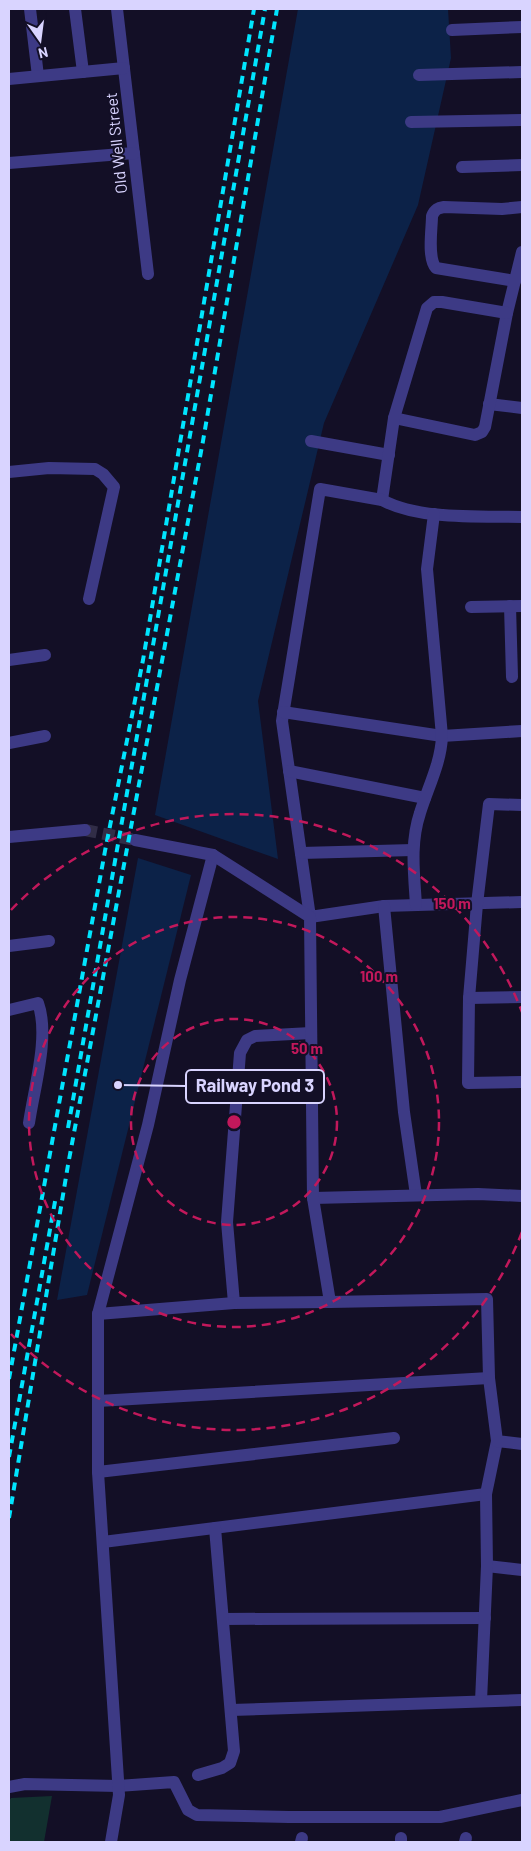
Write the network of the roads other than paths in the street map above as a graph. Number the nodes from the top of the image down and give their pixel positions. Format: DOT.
graph roads {
  1 [pos="30,9"];
  2 [pos="75,9"];
  3 [pos="117,9"];
  4 [pos="522,27"];
  5 [pos="452,30"];
  6 [pos="124,68"];
  7 [pos="83,72"];
  8 [pos="522,72"];
  9 [pos="419,75"];
  10 [pos="38,76"];
  11 [pos="9,79"];
  12 [pos="522,120"];
  13 [pos="411,122"];
  14 [pos="134,153"];
  15 [pos="9,163"];
  16 [pos="522,165"];
  17 [pos="462,167"];
  18 [pos="522,207"];
  19 [pos="522,252"];
  20 [pos="148,274"];
  21 [pos="515,281"];
  22 [pos="507,313"];
  23 [pos="489,404"];
  24 [pos="522,408"];
  25 [pos="394,418"];
  26 [pos="311,441"];
  27 [pos="389,455"];
  28 [pos="9,472"];
  29 [pos="382,500"];
  30 [pos="434,514"];
  31 [pos="522,517"];
  32 [pos="89,599"];
  33 [pos="516,606"];
  34 [pos="471,607"];
  35 [pos="45,654"];
  36 [pos="9,660"];
  37 [pos="512,676"];
  38 [pos="283,712"];
  39 [pos="522,731"];
  40 [pos="45,736"];
  41 [pos="442,736"];
  42 [pos="9,743"];
  43 [pos="289,772"];
  44 [pos="425,798"];
  45 [pos="522,805"];
  46 [pos="85,830"];
  47 [pos="9,837"];
  48 [pos="135,840"];
  49 [pos="413,850"];
  50 [pos="301,853"];
  51 [pos="213,854"];
  52 [pos="522,902"];
  53 [pos="416,904"];
  54 [pos="477,904"];
  55 [pos="384,906"];
  56 [pos="310,917"];
  57 [pos="49,941"];
  58 [pos="9,946"];
  59 [pos="522,997"];
  60 [pos="469,998"];
  61 [pos="9,1010"];
  62 [pos="311,1033"];
  63 [pos="522,1082"];
  64 [pos="28,1123"];
  65 [pos="416,1195"];
  66 [pos="522,1196"];
  67 [pos="313,1198"];
  68 [pos="330,1302"];
  69 [pos="234,1303"];
  70 [pos="98,1314"];
  71 [pos="489,1378"];
  72 [pos="98,1400"];
  73 [pos="394,1438"];
  74 [pos="496,1441"];
  75 [pos="522,1444"];
  76 [pos="98,1472"];
  77 [pos="486,1494"];
  78 [pos="215,1528"];
  79 [pos="103,1542"];
  80 [pos="487,1566"];
  81 [pos="522,1570"];
  82 [pos="485,1618"];
  83 [pos="223,1620"];
  84 [pos="522,1700"];
  85 [pos="481,1701"];
  86 [pos="231,1710"];
  87 [pos="198,1775"];
  88 [pos="118,1786"];
  89 [pos="9,1787"];
  90 [pos="522,1800"];
  91 [pos="111,1842"];
  1 -- 10 [label="street"];
  2 -- 7 [label="street"];
  3 -- 6 [label="street, Old Well Street"];
  4 -- 5 [label="street"];
  6 -- 7 [label="street"];
  6 -- 14 [label="street, Old Well Street"];
  7 -- 10 [label="street"];
  8 -- 9 [label="street"];
  10 -- 11 [label="street"];
  12 -- 13 [label="street"];
  14 -- 15 [label="street"];
  14 -- 20 [label="street, Old Well Street"];
  16 -- 17 [label="street"];
  18 -- 21 [label="street"];
  19 -- 21 [label="street"];
  21 -- 22 [label="street"];
  22 -- 23 [label="street"];
  22 -- 25 [label="street"];
  23 -- 24 [label="street"];
  23 -- 25 [label="street"];
  25 -- 27 [label="street"];
  26 -- 27 [label="street"];
  27 -- 29 [label="street"];
  28 -- 32 [label="street"];
  29 -- 30 [label="street"];
  29 -- 38 [label="street"];
  30 -- 31 [label="street"];
  30 -- 41 [label="street"];
  33 -- 34 [label="street"];
  33 -- 37 [label="street"];
  35 -- 36 [label="street"];
  38 -- 41 [label="street"];
  38 -- 43 [label="street"];
  39 -- 41 [label="street"];
  40 -- 42 [label="street"];
  41 -- 44 [label="street"];
  43 -- 44 [label="street"];
  43 -- 50 [label="street"];
  44 -- 49 [label="street"];
  45 -- 54 [label="street"];
  46 -- 47 [label="street"];
  48 -- 51 [label="street"];
  49 -- 50 [label="street"];
  49 -- 53 [label="street"];
  50 -- 56 [label="street"];
  51 -- 56 [label="street"];
  51 -- 70 [label="street"];
  52 -- 54 [label="street"];
  53 -- 54 [label="street"];
  53 -- 55 [label="street"];
  54 -- 60 [label="street"];
  55 -- 56 [label="street"];
  55 -- 65 [label="street"];
  56 -- 62 [label="street"];
  57 -- 58 [label="street"];
  59 -- 60 [label="street"];
  60 -- 63 [label="street"];
  61 -- 64 [label="street"];
  62 -- 67 [label="street"];
  62 -- 69 [label="street"];
  65 -- 66 [label="street"];
  65 -- 67 [label="street"];
  67 -- 68 [label="street"];
  68 -- 69 [label="street"];
  68 -- 71 [label="street"];
  69 -- 70 [label="street"];
  70 -- 72 [label="street"];
  71 -- 72 [label="street"];
  71 -- 74 [label="street"];
  72 -- 76 [label="street"];
  73 -- 76 [label="street"];
  74 -- 75 [label="street"];
  74 -- 77 [label="street"];
  76 -- 79 [label="street"];
  77 -- 78 [label="street"];
  77 -- 80 [label="street"];
  78 -- 79 [label="street"];
  78 -- 83 [label="street"];
  79 -- 88 [label="street"];
  80 -- 81 [label="street"];
  80 -- 82 [label="street"];
  82 -- 83 [label="street"];
  82 -- 85 [label="street"];
  83 -- 86 [label="street"];
  84 -- 85 [label="street"];
  85 -- 86 [label="street"];
  86 -- 87 [label="street"];
  88 -- 89 [label="street"];
  88 -- 90 [label="street"];
  88 -- 91 [label="street"];
}
